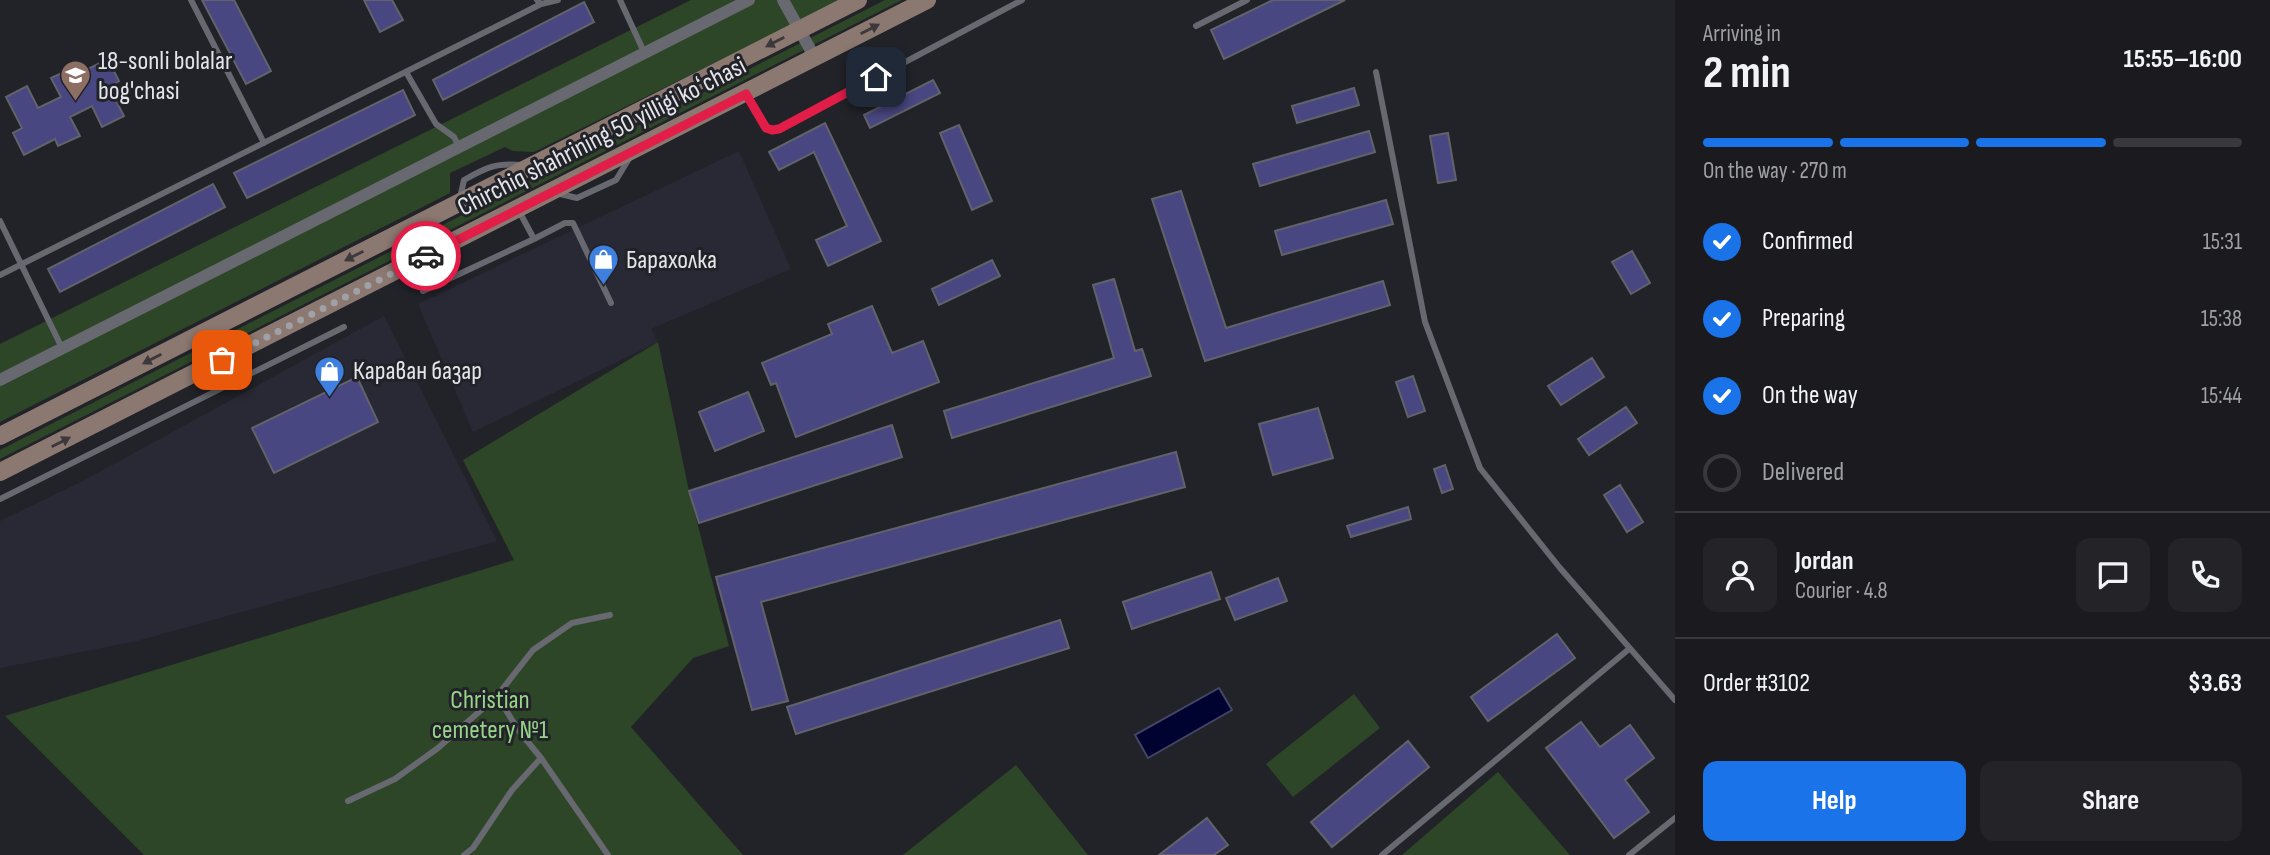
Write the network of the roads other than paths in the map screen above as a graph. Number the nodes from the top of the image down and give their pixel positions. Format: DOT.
graph roads {
  1 [pos="191,0"];
  2 [pos="558,0"];
  3 [pos="620,0"];
  4 [pos="749,0"];
  5 [pos="783,0"];
  6 [pos="858,0"];
  7 [pos="927,0"];
  8 [pos="1022,0"];
  9 [pos="1247,0"];
  10 [pos="539,2"];
  11 [pos="1196,26"];
  12 [pos="800,29"];
  13 [pos="645,54"];
  14 [pos="815,58"];
  15 [pos="406,72"];
  16 [pos="1376,72"];
  17 [pos="746,94"];
  18 [pos="264,143"];
  19 [pos="459,147"];
  20 [pos="518,209"];
  21 [pos="0,221"];
  22 [pos="534,239"];
  23 [pos="21,264"];
  24 [pos="0,275"];
  25 [pos="423,291"];
  26 [pos="611,303"];
  27 [pos="345,327"];
  28 [pos="62,348"];
  29 [pos="0,380"];
  30 [pos="0,436"];
  31 [pos="0,472"];
  32 [pos="0,499"];
  33 [pos="610,615"];
  34 [pos="1629,649"];
  35 [pos="497,696"];
  36 [pos="1675,700"];
  37 [pos="541,758"];
  38 [pos="348,800"];
  39 [pos="1675,818"];
  40 [pos="464,855"];
  41 [pos="608,855"];
  42 [pos="1382,855"];
  43 [pos="1629,855"];
  1 -- 18 [label="lane"];
  2 -- 10 [label="lane"];
  3 -- 13 [label="lane"];
  4 -- 13 [label="street"];
  5 -- 12 [label="street"];
  6 -- 12 [label="main road, Chirchiq shahrining 50 yilligi koʻchasi"];
  14 -- 7 [label="main road, Chirchiq shahrining 50 yilligi koʻchasi, one-way"];
  8 -- 17 [label="lane"];
  9 -- 11 [label="lane"];
  10 -- 15 [label="lane"];
  12 -- 14 [label="street"];
  12 -- 30 [label="main road, Chirchiq shahrining 50 yilligi koʻchasi, one-way"];
  13 -- 19 [label="street"];
  14 -- 17 [label="main road, Chirchiq shahrining 50 yilligi koʻchasi"];
  15 -- 18 [label="lane"];
  15 -- 19 [label="lane"];
  16 -- 34 [label="lane"];
  17 -- 20 [label="main road, Chirchiq shahrining 50 yilligi koʻchasi"];
  18 -- 23 [label="lane"];
  19 -- 28 [label="street"];
  20 -- 22 [label="lane"];
  31 -- 20 [label="main road, Chirchiq shahrining 50 yilligi koʻchasi, one-way"];
  21 -- 23 [label="lane"];
  22 -- 25 [label="lane"];
  22 -- 26 [label="lane"];
  23 -- 24 [label="lane"];
  23 -- 28 [label="lane"];
  27 -- 32 [label="lane"];
  28 -- 29 [label="street"];
  33 -- 35 [label="lane"];
  34 -- 36 [label="lane"];
  34 -- 42 [label="lane"];
  35 -- 37 [label="lane"];
  35 -- 38 [label="lane"];
  37 -- 40 [label="lane"];
  37 -- 41 [label="lane"];
  39 -- 43 [label="lane"];
}
